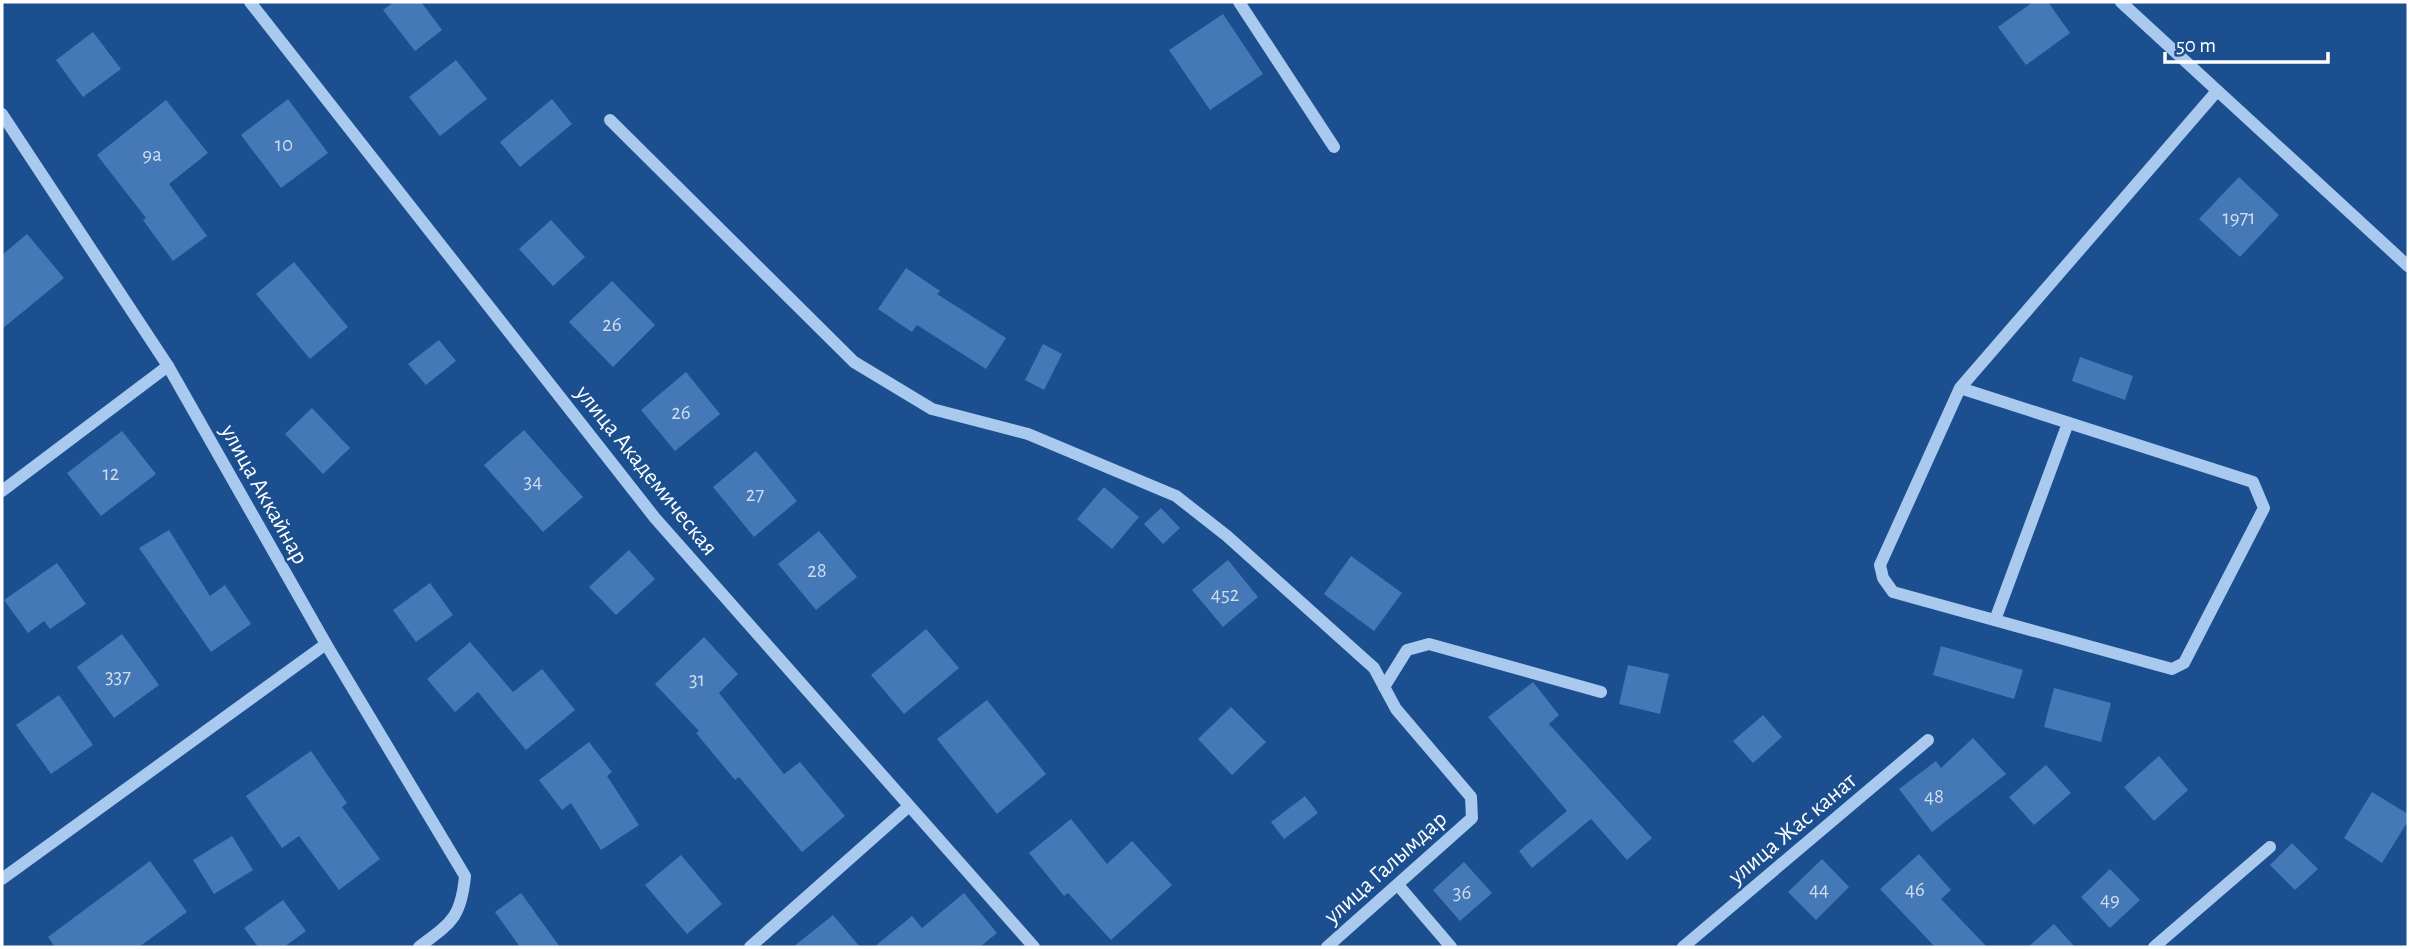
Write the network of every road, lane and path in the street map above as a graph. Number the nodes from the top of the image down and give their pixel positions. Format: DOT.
graph roads {
  1 [pos="250,2"];
  2 [pos="1239,2"];
  3 [pos="2121,2"];
  4 [pos="2217,91"];
  5 [pos="2,114"];
  6 [pos="610,120"];
  7 [pos="1334,147"];
  8 [pos="2408,266"];
  9 [pos="168,366"];
  10 [pos="1960,388"];
  11 [pos="2067,423"];
  12 [pos="2,491"];
  13 [pos="1996,620"];
  14 [pos="326,644"];
  15 [pos="1384,687"];
  16 [pos="1601,692"];
  17 [pos="1928,740"];
  18 [pos="908,807"];
  19 [pos="2270,847"];
  20 [pos="2,879"];
  21 [pos="1398,885"];
  22 [pos="419,947"];
  23 [pos="750,947"];
  24 [pos="1034,947"];
  25 [pos="1327,947"];
  26 [pos="1451,947"];
  27 [pos="1683,947"];
  28 [pos="2154,947"];
  1 -- 18 [label="street, улица Академическая"];
  2 -- 7 [label="street"];
  3 -- 4 [label="street"];
  4 -- 8 [label="street"];
  4 -- 10 [label="street"];
  5 -- 9 [label="street, улица Аккайнар"];
  6 -- 15 [label="street"];
  9 -- 12 [label="street"];
  9 -- 14 [label="street, улица Аккайнар"];
  10 -- 11 [label="street"];
  10 -- 13 [label="street"];
  11 -- 13 [label="street"];
  11 -- 13 [label="street"];
  14 -- 20 [label="street"];
  14 -- 22 [label="street, улица Аккайнар"];
  15 -- 16 [label="street"];
  15 -- 21 [label="street, улица Галымдар"];
  17 -- 27 [label="street, улица Жас канат"];
  18 -- 23 [label="street"];
  18 -- 24 [label="street, улица Академическая"];
  19 -- 28 [label="street"];
  21 -- 25 [label="street, улица Галымдар"];
  21 -- 26 [label="street"];
}
